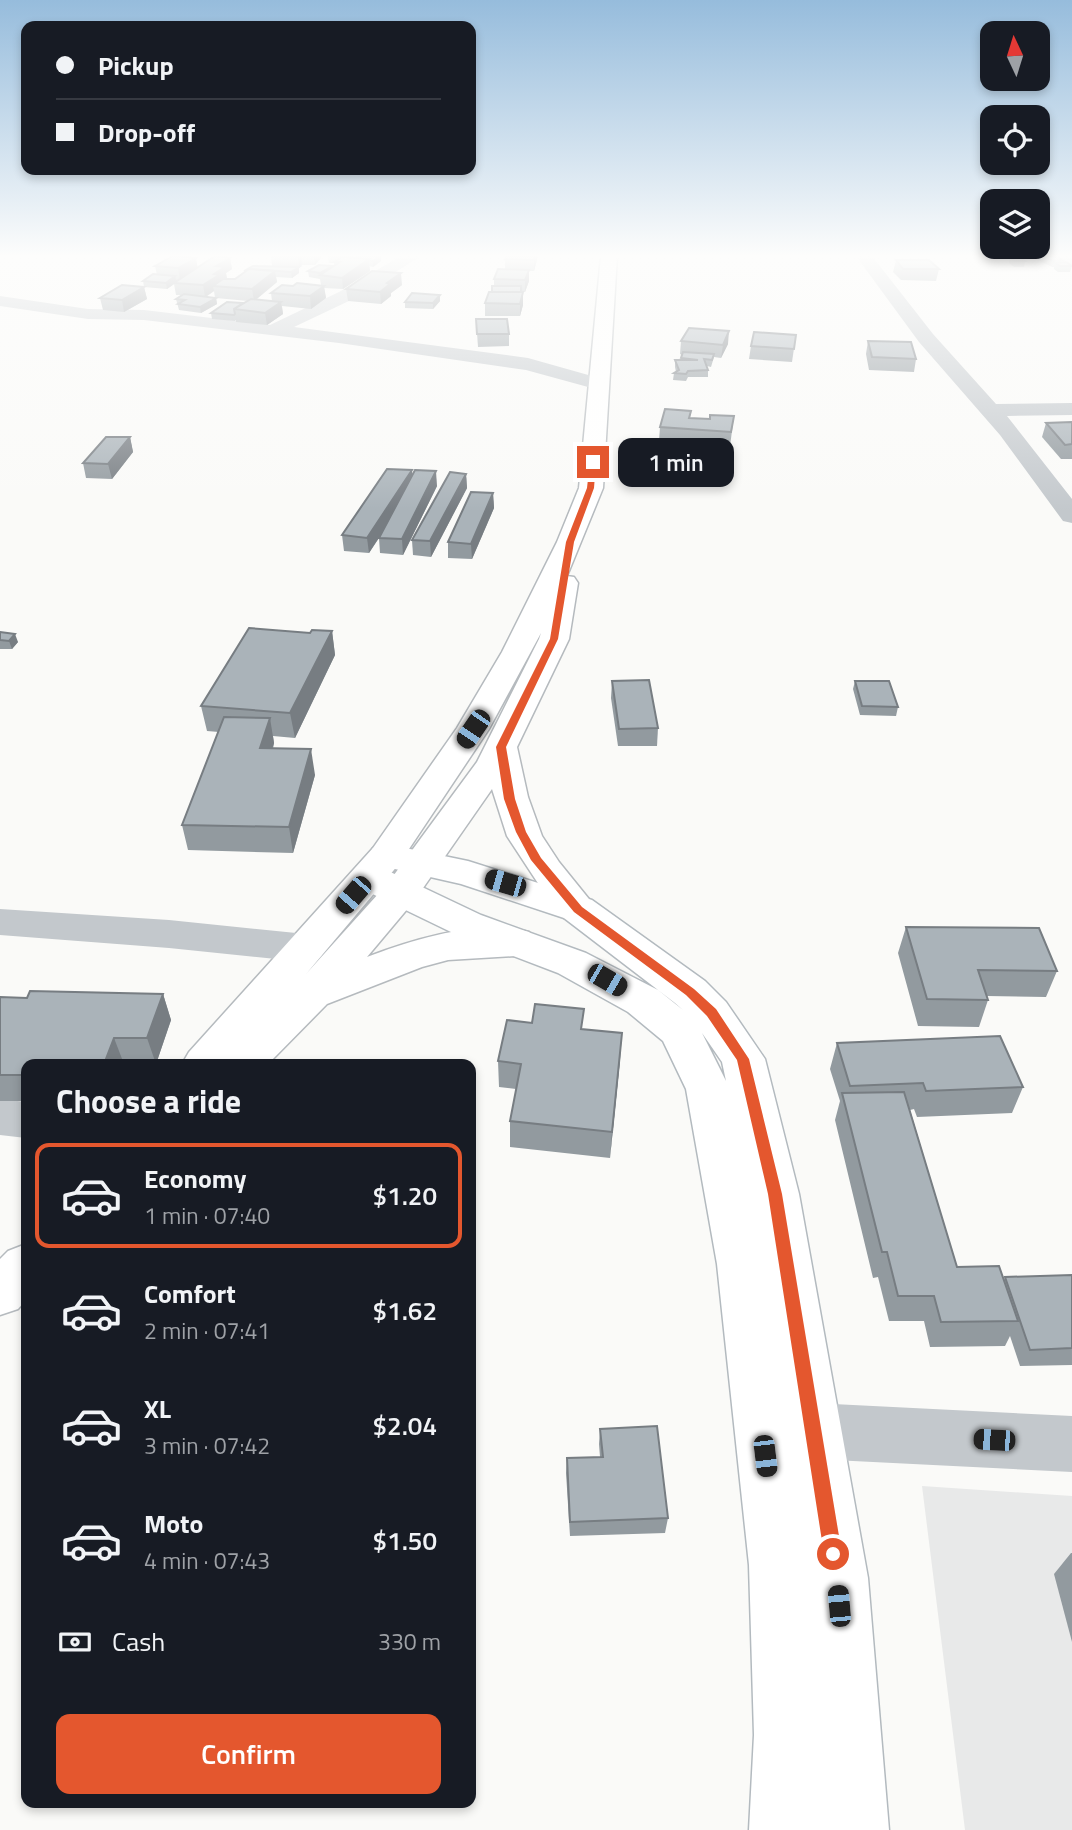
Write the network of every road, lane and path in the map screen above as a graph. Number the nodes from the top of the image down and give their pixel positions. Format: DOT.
graph roads {
  1 [pos="359,341"];
  2 [pos="602,341"];
  3 [pos="929,341"];
  4 [pos="599,384"];
  5 [pos="1072,409"];
  6 [pos="990,410"];
  7 [pos="1072,516"];
  8 [pos="570,542"];
  9 [pos="501,747"];
  10 [pos="425,863"];
  11 [pos="385,875"];
  12 [pos="578,909"];
  13 [pos="0,922"];
  14 [pos="515,942"];
  15 [pos="306,948"];
  16 [pos="313,994"];
  17 [pos="208,1059"];
  18 [pos="246,1059"];
  19 [pos="0,1117"];
  20 [pos="21,1119"];
  21 [pos="813,1431"];
  22 [pos="1072,1444"];
  23 [pos="784,1830"];
  24 [pos="854,1830"];
  1 -- 4 [label="street"];
  2 -- 4 [label="main road"];
  3 -- 6 [label="street"];
  4 -- 8 [label="main road"];
  5 -- 6 [label="street"];
  6 -- 7 [label="street"];
  8 -- 9 [label="main road"];
  8 -- 11 [label="main road"];
  9 -- 10 [label="main road"];
  9 -- 12 [label="main road"];
  10 -- 11 [label="main road"];
  10 -- 12 [label="main road"];
  11 -- 14 [label="main road"];
  11 -- 15 [label="main road"];
  11 -- 16 [label="main road"];
  12 -- 21 [label="main road"];
  13 -- 15 [label="street"];
  14 -- 16 [label="main road"];
  14 -- 23 [label="main road"];
  15 -- 17 [label="main road"];
  16 -- 18 [label="main road"];
  19 -- 20 [label="street"];
  21 -- 22 [label="street"];
  21 -- 24 [label="main road"];
}
